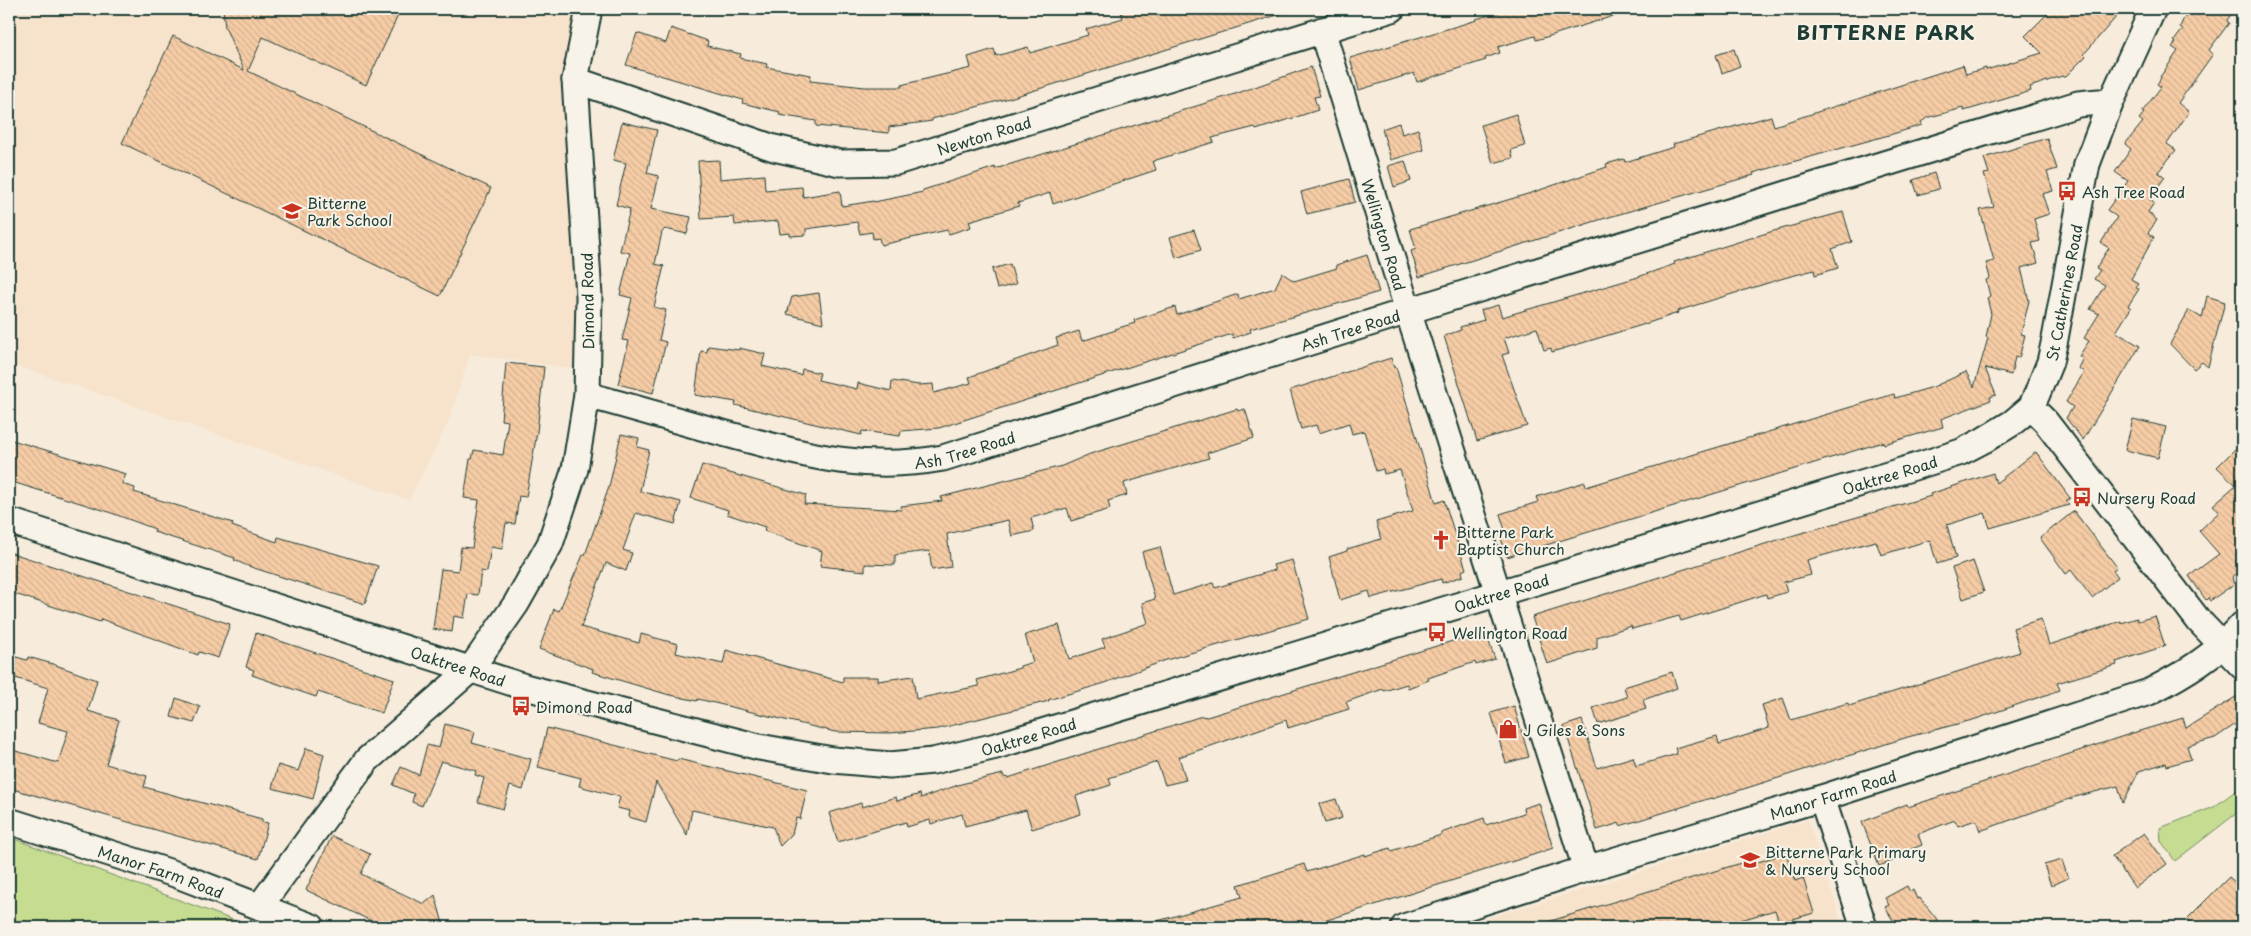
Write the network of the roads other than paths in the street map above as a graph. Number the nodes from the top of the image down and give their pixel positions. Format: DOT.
graph roads {
  1 [pos="589,9"];
  2 [pos="1392,9"];
  3 [pos="2153,9"];
  4 [pos="1322,30"];
  5 [pos="575,80"];
  6 [pos="2109,106"];
  7 [pos="1408,311"];
  8 [pos="587,395"];
  9 [pos="2031,406"];
  10 [pos="9,521"];
  11 [pos="1498,594"];
  12 [pos="2242,625"];
  13 [pos="2224,645"];
  14 [pos="2242,666"];
  15 [pos="470,670"];
  16 [pos="1822,798"];
  17 [pos="9,821"];
  18 [pos="1586,869"];
  19 [pos="260,906"];
  20 [pos="312,927"];
  21 [pos="1404,927"];
  22 [pos="1864,927"];
  1 -- 5 [label="street, Dimond Road"];
  2 -- 4 [label="street, Newton Road"];
  3 -- 6 [label="street, St Catherines Road"];
  4 -- 5 [label="street, Newton Road"];
  4 -- 7 [label="street, Wellington Road"];
  5 -- 8 [label="street, Dimond Road"];
  6 -- 7 [label="street, Ash Tree Road"];
  6 -- 9 [label="street, St Catherines Road"];
  7 -- 8 [label="street, Ash Tree Road"];
  7 -- 11 [label="street, Wellington Road"];
  8 -- 15 [label="street, Dimond Road"];
  9 -- 11 [label="street, Oaktree Road"];
  9 -- 13 [label="street"];
  10 -- 15 [label="street, Oaktree Road"];
  11 -- 15 [label="street, Oaktree Road"];
  11 -- 18 [label="street, Wellington Road"];
  12 -- 13 [label="street, Manor Farm Road"];
  13 -- 14 [label="street"];
  13 -- 16 [label="street, Manor Farm Road"];
  15 -- 19 [label="street, Dimond Road"];
  16 -- 18 [label="street, Manor Farm Road"];
  16 -- 22 [label="street"];
  17 -- 19 [label="street, Manor Farm Road"];
  18 -- 21 [label="street, Manor Farm Road"];
  19 -- 20 [label="street, Manor Farm Road"];
}
